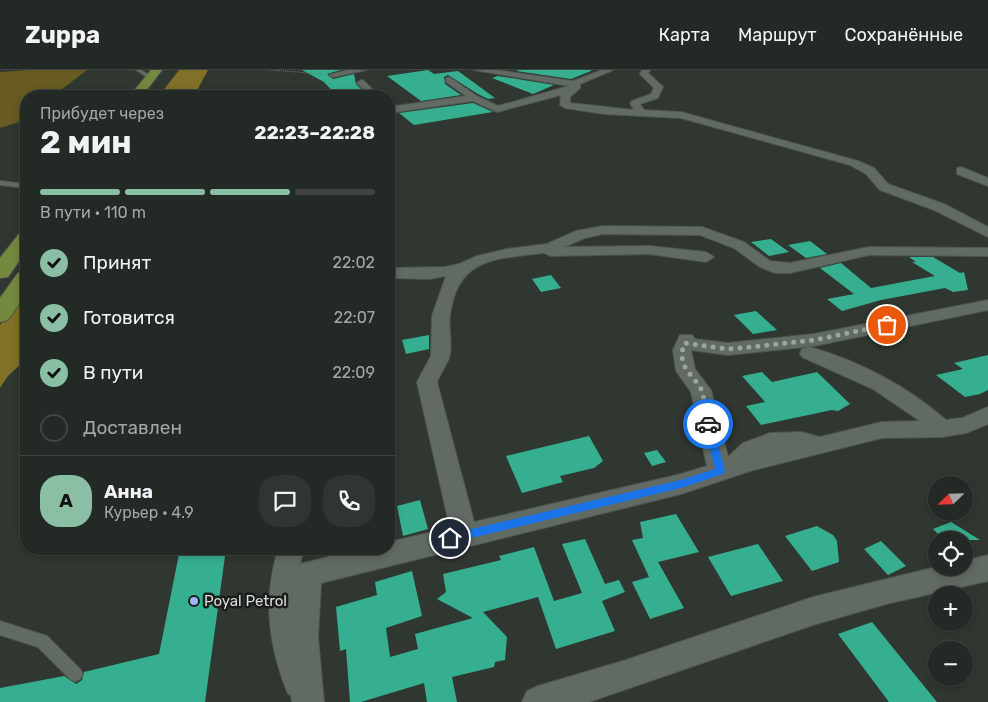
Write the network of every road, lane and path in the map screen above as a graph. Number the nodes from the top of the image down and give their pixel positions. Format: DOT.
graph roads {
  1 [pos="138,70"];
  2 [pos="271,70"];
  3 [pos="362,70"];
  4 [pos="478,70"];
  5 [pos="538,70"];
  6 [pos="609,70"];
  7 [pos="646,70"];
  8 [pos="154,74"];
  9 [pos="335,75"];
  10 [pos="518,76"];
  11 [pos="449,80"];
  12 [pos="361,83"];
  13 [pos="573,85"];
  14 [pos="141,90"];
  15 [pos="369,90"];
  16 [pos="474,98"];
  17 [pos="514,105"];
  18 [pos="558,105"];
  19 [pos="395,109"];
  20 [pos="640,112"];
  21 [pos="961,171"];
  22 [pos="988,182"];
  23 [pos="0,183"];
  24 [pos="20,185"];
  25 [pos="988,233"];
  26 [pos="20,246"];
  27 [pos="528,252"];
  28 [pos="988,252"];
  29 [pos="706,257"];
  30 [pos="464,268"];
  31 [pos="0,272"];
  32 [pos="395,273"];
  33 [pos="20,287"];
  34 [pos="988,305"];
  35 [pos="0,315"];
  36 [pos="809,353"];
  37 [pos="988,415"];
  38 [pos="942,429"];
  39 [pos="727,469"];
  40 [pos="465,535"];
  41 [pos="395,552"];
  42 [pos="289,555"];
  43 [pos="383,555"];
  44 [pos="988,568"];
  45 [pos="0,628"];
  46 [pos="75,674"];
  47 [pos="308,702"];
  48 [pos="538,702"];
  1 -- 8 [label="lane"];
  2 -- 9 [label="path"];
  3 -- 9 [label="street"];
  4 -- 10 [label="street"];
  5 -- 10 [label="street"];
  6 -- 13 [label="street"];
  7 -- 20 [label="street"];
  8 -- 14 [label="highway"];
  10 -- 13 [label="street"];
  11 -- 16 [label="street"];
  12 -- 15 [label="street"];
  13 -- 17 [label="street"];
  13 -- 18 [label="street"];
  16 -- 17 [label="street"];
  16 -- 19 [label="street"];
  17 -- 18 [label="street"];
  18 -- 20 [label="street"];
  20 -- 25 [label="street"];
  21 -- 22 [label="street"];
  23 -- 24 [label="lane"];
  26 -- 31 [label="highway"];
  27 -- 28 [label="street"];
  27 -- 29 [label="street"];
  27 -- 30 [label="street"];
  30 -- 32 [label="street"];
  30 -- 40 [label="street"];
  33 -- 35 [label="highway"];
  34 -- 39 [label="street"];
  36 -- 38 [label="street"];
  37 -- 38 [label="street"];
  38 -- 39 [label="street"];
  39 -- 40 [label="street"];
  40 -- 41 [label="street"];
  42 -- 47 [label="street"];
  43 -- 47 [label="street"];
  44 -- 48 [label="street"];
  45 -- 46 [label="lane"];
}
